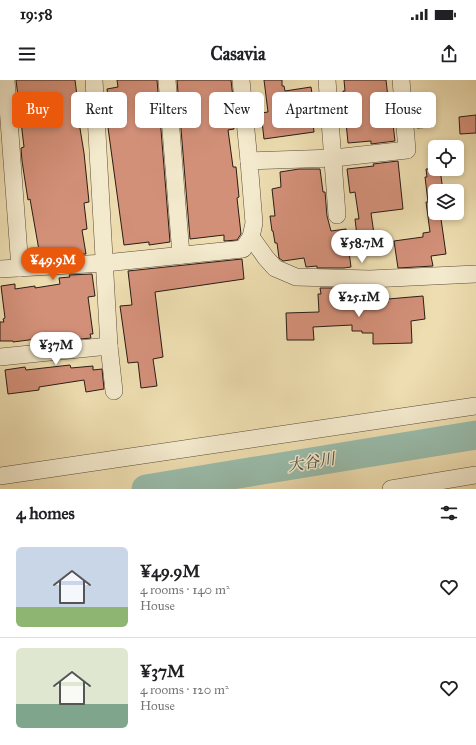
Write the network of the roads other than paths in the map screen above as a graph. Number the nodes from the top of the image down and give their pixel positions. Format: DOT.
graph roads {
  1 [pos="6,80"];
  2 [pos="94,80"];
  3 [pos="167,80"];
  4 [pos="241,80"];
  5 [pos="327,80"];
  6 [pos="401,80"];
  7 [pos="334,158"];
  8 [pos="249,161"];
  9 [pos="338,215"];
  10 [pos="251,237"];
  11 [pos="181,255"];
  12 [pos="105,263"];
  13 [pos="20,268"];
  14 [pos="0,269"];
  15 [pos="476,274"];
  16 [pos="109,346"];
  17 [pos="0,357"];
  18 [pos="114,392"];
  19 [pos="476,406"];
  20 [pos="476,475"];
  21 [pos="0,476"];
  22 [pos="391,489"];
  1 -- 13 [label="street"];
  2 -- 12 [label="street"];
  3 -- 11 [label="street"];
  4 -- 8 [label="street"];
  5 -- 7 [label="street"];
  6 -- 7 [label="street"];
  7 -- 8 [label="street"];
  7 -- 9 [label="street"];
  8 -- 10 [label="street"];
  10 -- 11 [label="street"];
  10 -- 15 [label="street"];
  11 -- 12 [label="street"];
  12 -- 13 [label="street"];
  12 -- 16 [label="street"];
  13 -- 14 [label="street"];
  16 -- 17 [label="street"];
  16 -- 18 [label="street"];
  19 -- 21 [label="street"];
  20 -- 22 [label="street"];
}
